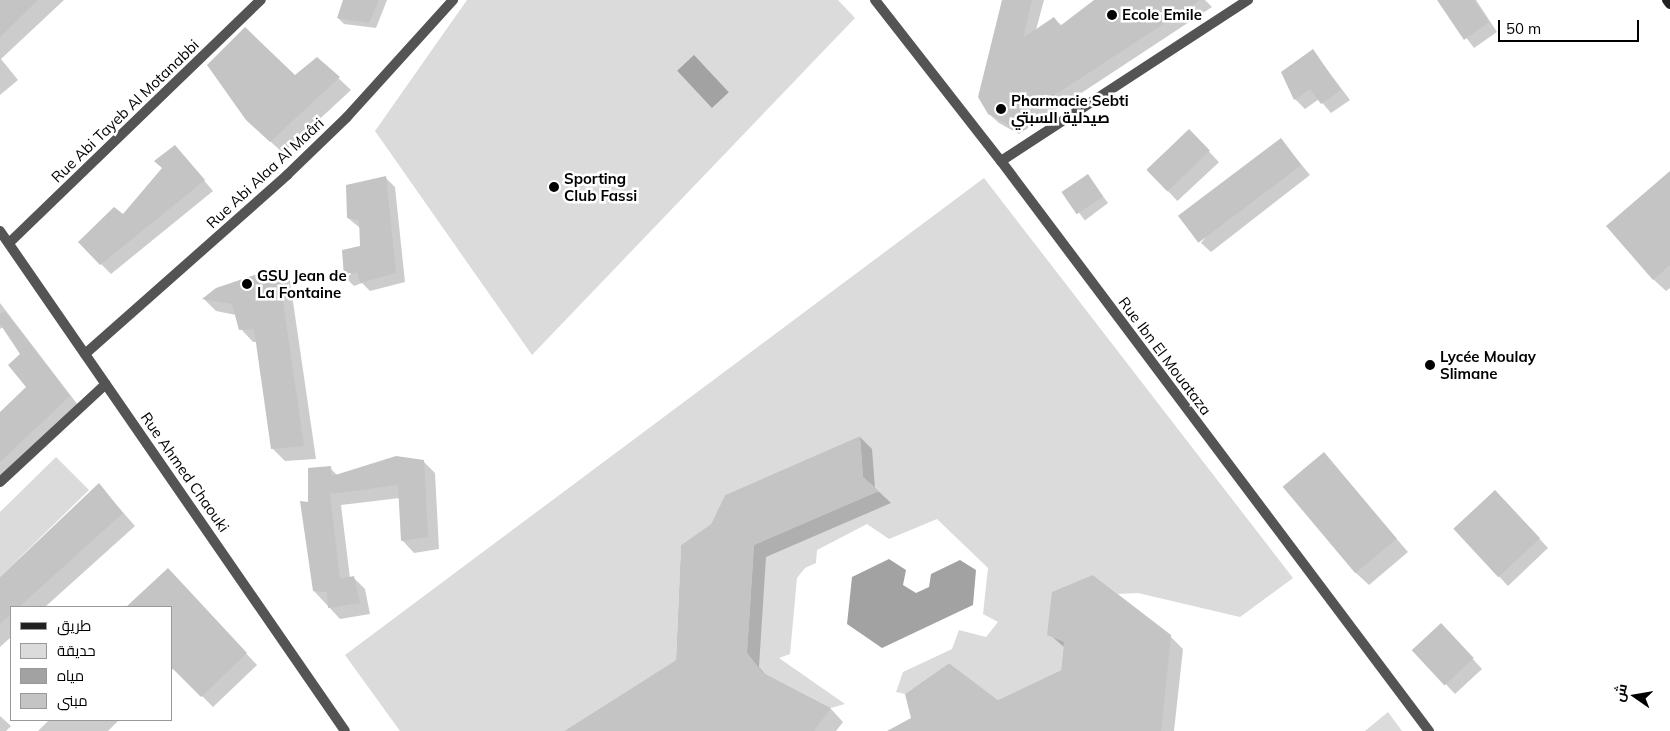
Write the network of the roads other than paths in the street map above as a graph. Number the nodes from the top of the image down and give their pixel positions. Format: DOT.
graph roads {
  1 [pos="261,0"];
  2 [pos="453,0"];
  3 [pos="876,0"];
  4 [pos="1248,0"];
  5 [pos="1667,0"];
  6 [pos="1670,4"];
  7 [pos="1001,161"];
  8 [pos="0,231"];
  9 [pos="9,243"];
  10 [pos="85,354"];
  11 [pos="106,384"];
  12 [pos="0,482"];
  13 [pos="346,731"];
  14 [pos="1429,731"];
  1 -- 9 [label="street, Rue Abi Tayeb Al Motanabbi"];
  2 -- 10 [label="street, Rue Abi Alaa Al Maâri"];
  3 -- 7 [label="street, Rue Ibn El Mouataza"];
  4 -- 7 [label="street"];
  5 -- 6 [label="main road"];
  7 -- 14 [label="street, Rue Ibn El Mouataza"];
  8 -- 9 [label="street, Rue Ahmed Chaouki"];
  9 -- 10 [label="street, Rue Ahmed Chaouki"];
  10 -- 11 [label="street, Rue Ahmed Chaouki"];
  11 -- 12 [label="street"];
  11 -- 13 [label="street, Rue Ahmed Chaouki"];
}
